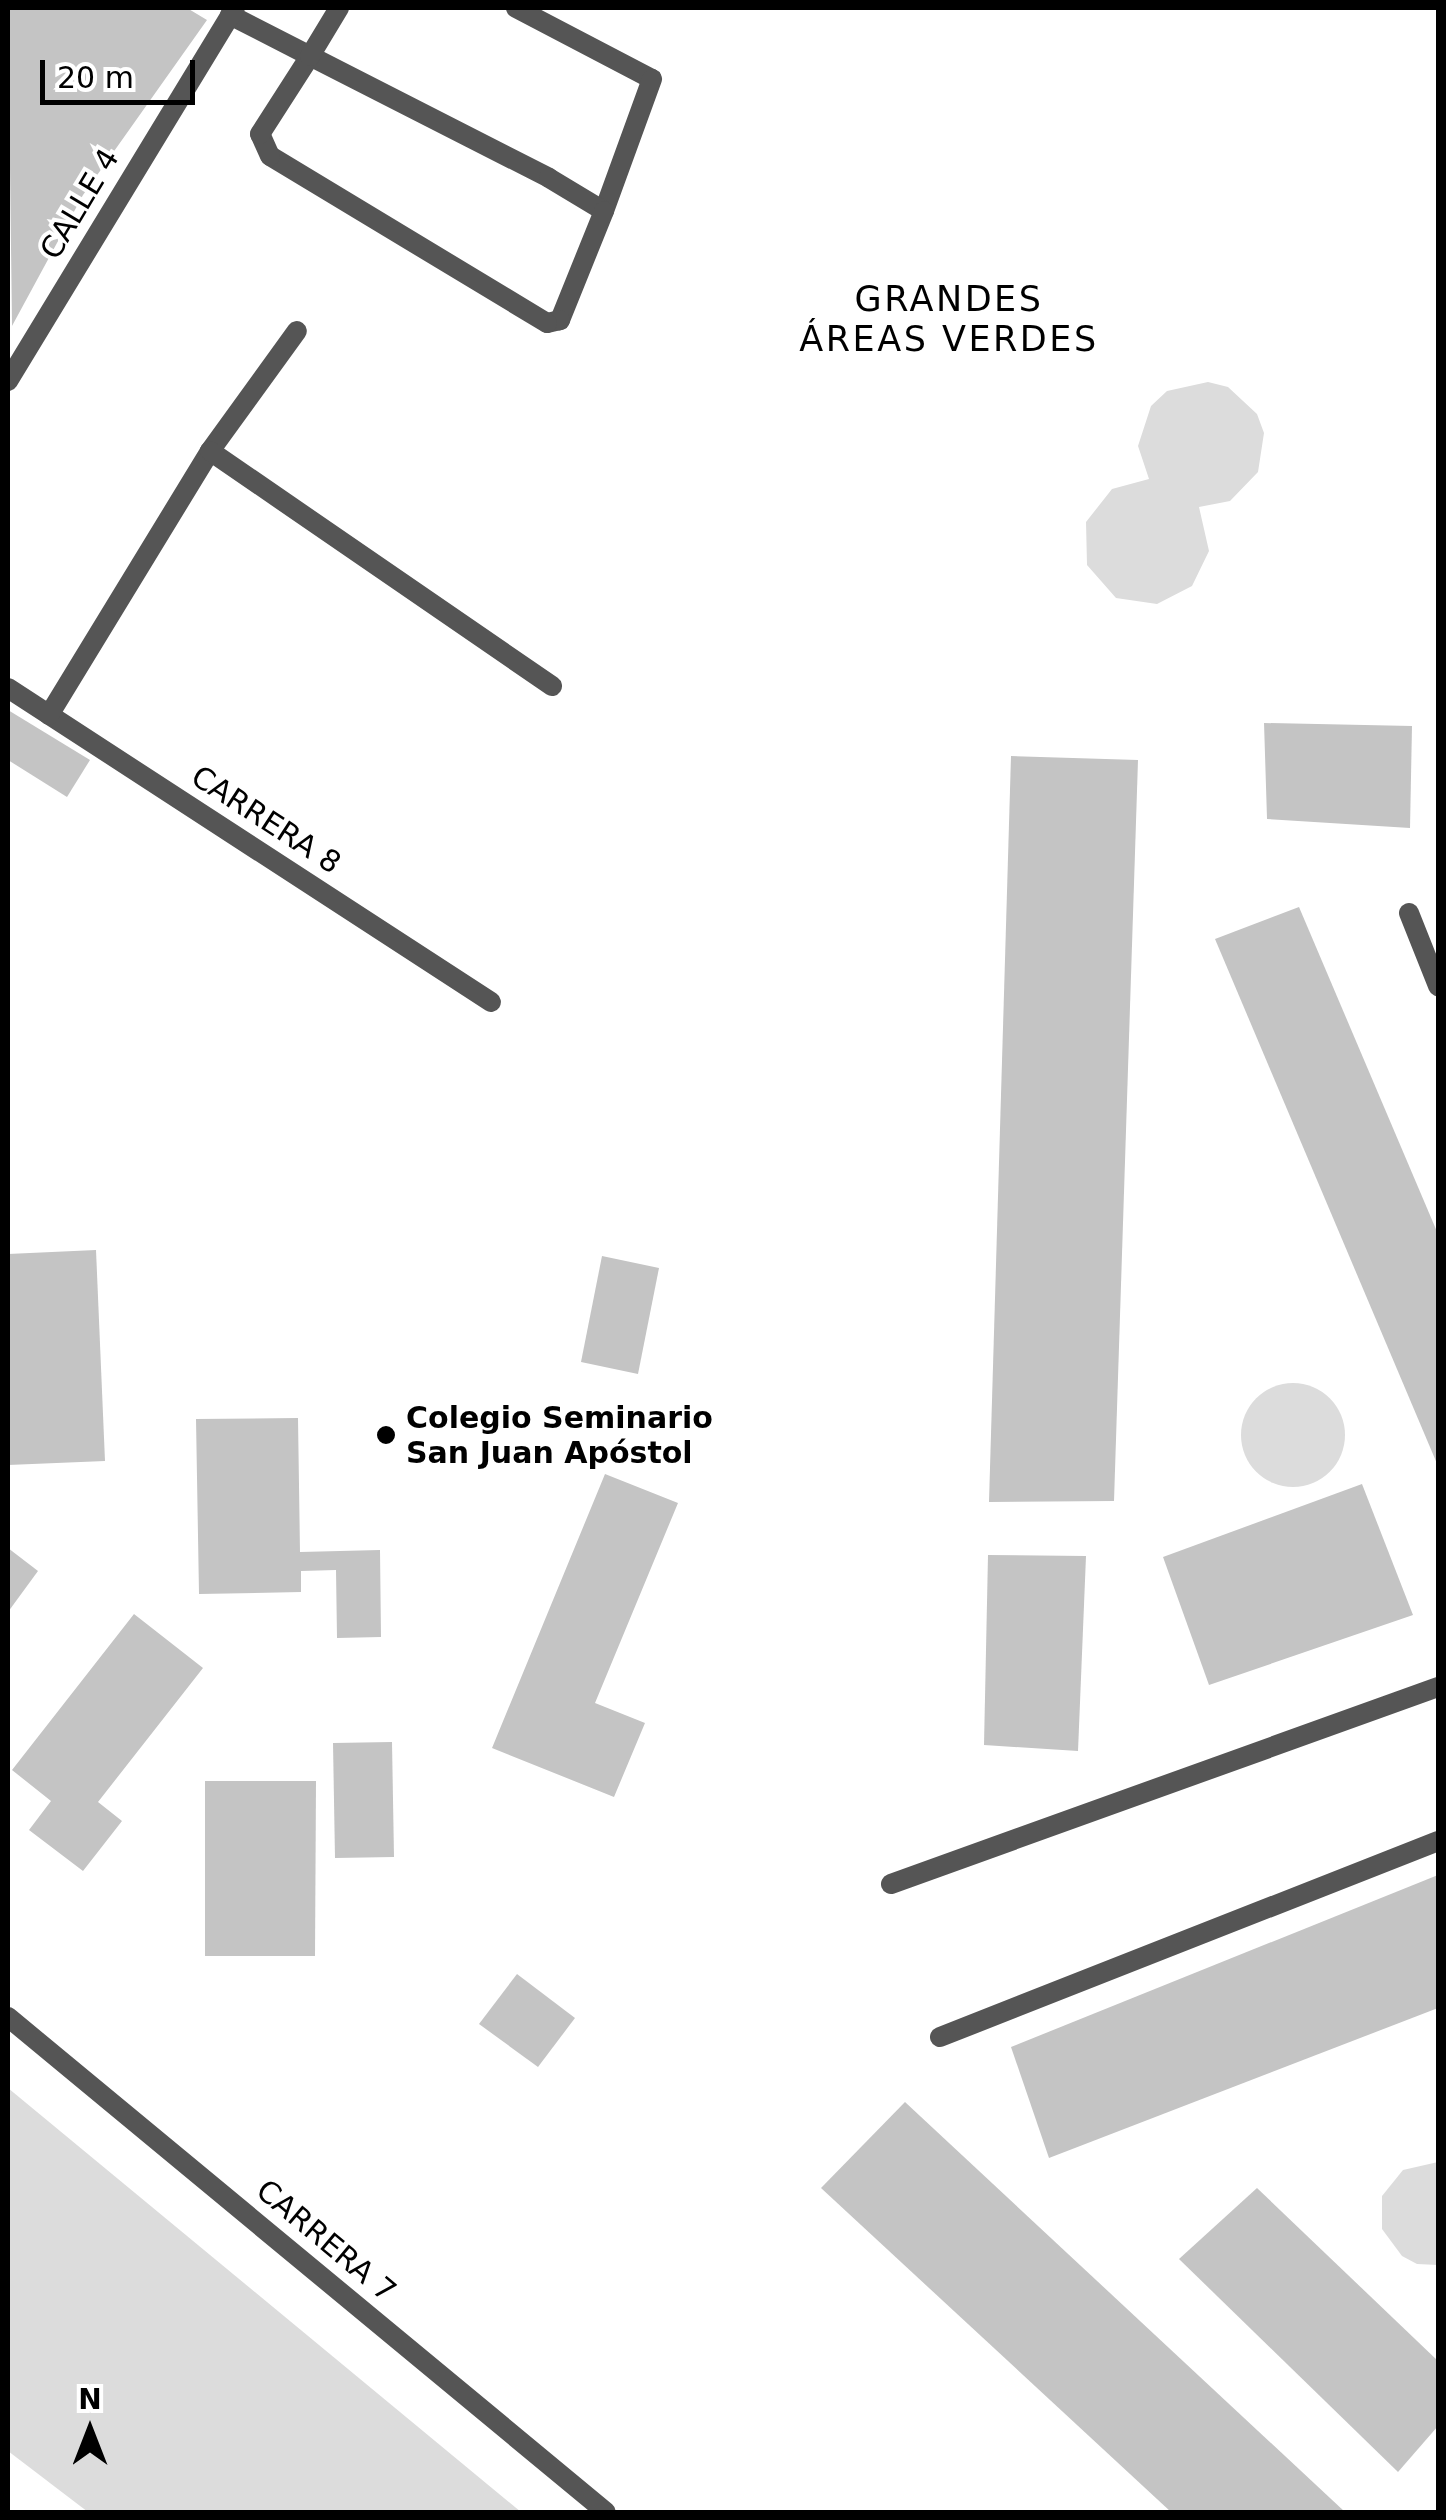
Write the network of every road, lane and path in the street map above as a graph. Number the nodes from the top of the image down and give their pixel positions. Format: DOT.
graph roads {
  1 [pos="340,8"];
  2 [pos="516,8"];
  3 [pos="228,10"];
  4 [pos="310,56"];
  5 [pos="604,211"];
  6 [pos="296,331"];
  7 [pos="8,381"];
  8 [pos="210,451"];
  9 [pos="552,686"];
  10 [pos="8,688"];
  11 [pos="49,715"];
  12 [pos="1408,913"];
  13 [pos="1438,986"];
  14 [pos="492,1002"];
  15 [pos="1438,1687"];
  16 [pos="1438,1841"];
  17 [pos="891,1884"];
  18 [pos="8,2016"];
  19 [pos="940,2037"];
  20 [pos="606,2512"];
  1 -- 4 [label="street"];
  2 -- 5 [label="street"];
  3 -- 4 [label="street"];
  3 -- 7 [label="street, CALLE 4"];
  4 -- 5 [label="street"];
  4 -- 5 [label="street"];
  6 -- 8 [label="street"];
  8 -- 9 [label="street"];
  8 -- 11 [label="street"];
  10 -- 11 [label="street, CARRERA 8"];
  11 -- 14 [label="street, CARRERA 8"];
  12 -- 13 [label="street"];
  15 -- 17 [label="street"];
  16 -- 19 [label="street"];
  18 -- 20 [label="street, CARRERA 7"];
}
